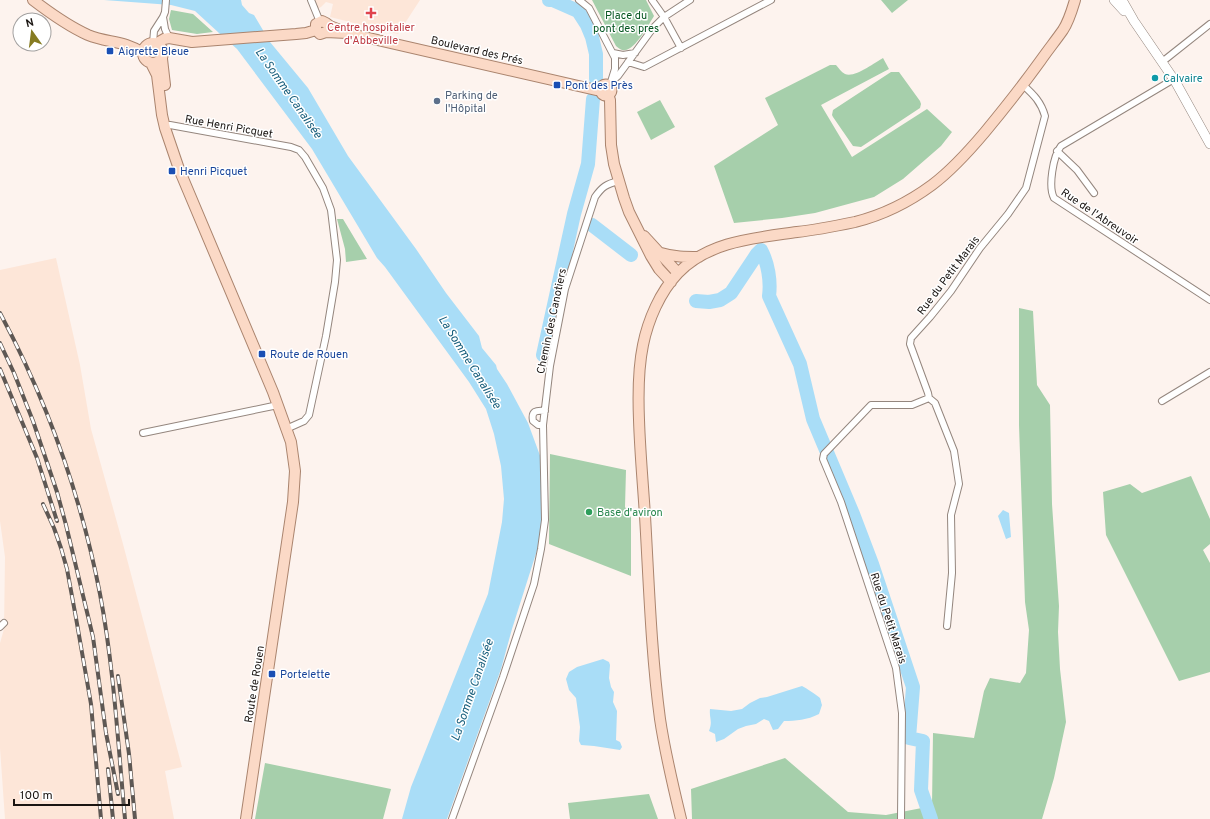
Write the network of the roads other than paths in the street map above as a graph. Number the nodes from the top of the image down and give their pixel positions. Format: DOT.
graph roads {
  1 [pos="33,0"];
  2 [pos="166,0"];
  3 [pos="311,0"];
  4 [pos="579,0"];
  5 [pos="652,0"];
  6 [pos="690,0"];
  7 [pos="771,0"];
  8 [pos="1069,0"];
  9 [pos="1075,0"];
  10 [pos="1114,0"];
  11 [pos="1122,0"];
  12 [pos="586,3"];
  13 [pos="164,15"];
  14 [pos="664,17"];
  15 [pos="1134,21"];
  16 [pos="1210,24"];
  17 [pos="322,27"];
  18 [pos="169,38"];
  19 [pos="185,42"];
  20 [pos="121,43"];
  21 [pos="157,48"];
  22 [pos="681,48"];
  23 [pos="143,53"];
  24 [pos="613,53"];
  25 [pos="635,53"];
  26 [pos="1042,58"];
  27 [pos="628,62"];
  28 [pos="1162,62"];
  29 [pos="151,63"];
  30 [pos="1174,79"];
  31 [pos="1023,85"];
  32 [pos="607,88"];
  33 [pos="167,126"];
  34 [pos="1210,144"];
  35 [pos="1057,151"];
  36 [pos="619,181"];
  37 [pos="1094,193"];
  38 [pos="638,230"];
  39 [pos="661,253"];
  40 [pos="700,256"];
  41 [pos="678,273"];
  42 [pos="671,282"];
  43 [pos="1210,300"];
  44 [pos="1210,372"];
  45 [pos="929,398"];
  46 [pos="1162,401"];
  47 [pos="278,405"];
  48 [pos="545,411"];
  49 [pos="543,425"];
  50 [pos="286,429"];
  51 [pos="142,433"];
  52 [pos="947,626"];
  53 [pos="246,819"];
  54 [pos="452,819"];
  55 [pos="681,819"];
  56 [pos="902,819"];
  1 -- 20 [label="main road"];
  2 -- 13 [label="street"];
  3 -- 17 [label="street"];
  4 -- 12 [label="street"];
  5 -- 14 [label="street"];
  6 -- 14 [label="street"];
  7 -- 22 [label="street"];
  8 -- 26 [label="main road"];
  9 -- 26 [label="main road"];
  10 -- 15 [label="main road"];
  11 -- 15 [label="main road"];
  12 -- 24 [label="street"];
  13 -- 18 [label="street"];
  13 -- 21 [label="street"];
  14 -- 22 [label="street"];
  14 -- 25 [label="street"];
  15 -- 28 [label="main road"];
  16 -- 28 [label="street"];
  17 -- 19 [label="main road, Boulevard des Prés"];
  17 -- 32 [label="main road, Boulevard des Prés"];
  18 -- 19 [label="main road, Boulevard des Prés"];
  18 -- 21 [label="main road"];
  19 -- 21 [label="main road, Boulevard des Prés"];
  20 -- 21 [label="main road"];
  20 -- 23 [label="main road"];
  21 -- 23 [label="main road"];
  21 -- 29 [label="main road"];
  21 -- 33 [label="main road, Route de Rouen"];
  22 -- 27 [label="street"];
  23 -- 29 [label="main road, Route de Rouen"];
  24 -- 25 [label="street"];
  24 -- 32 [label="street"];
  25 -- 27 [label="street"];
  26 -- 31 [label="main road"];
  27 -- 32 [label="street"];
  28 -- 30 [label="main road"];
  29 -- 33 [label="main road, Route de Rouen"];
  30 -- 34 [label="main road"];
  30 -- 35 [label="street"];
  31 -- 40 [label="main road"];
  31 -- 45 [label="street, Rue du Petit Marais"];
  32 -- 36 [label="main road"];
  33 -- 47 [label="main road, Route de Rouen"];
  33 -- 50 [label="street, Rue Henri Picquet"];
  35 -- 37 [label="street"];
  35 -- 43 [label="street, Rue de l'Abreuvoir"];
  36 -- 38 [label="main road"];
  36 -- 48 [label="street, Chemin des Canotiers"];
  38 -- 39 [label="main road"];
  38 -- 42 [label="main road"];
  39 -- 40 [label="main road"];
  39 -- 41 [label="main road"];
  40 -- 41 [label="main road"];
  41 -- 42 [label="main road"];
  42 -- 55 [label="main road"];
  44 -- 46 [label="street"];
  45 -- 52 [label="street"];
  45 -- 56 [label="street, Rue du Petit Marais"];
  47 -- 50 [label="main road, Route de Rouen"];
  47 -- 51 [label="street"];
  48 -- 49 [label="street, Chemin des Canotiers"];
  48 -- 49 [label="street"];
  49 -- 54 [label="street, Chemin des Canotiers"];
  50 -- 53 [label="main road, Route de Rouen"];
}
